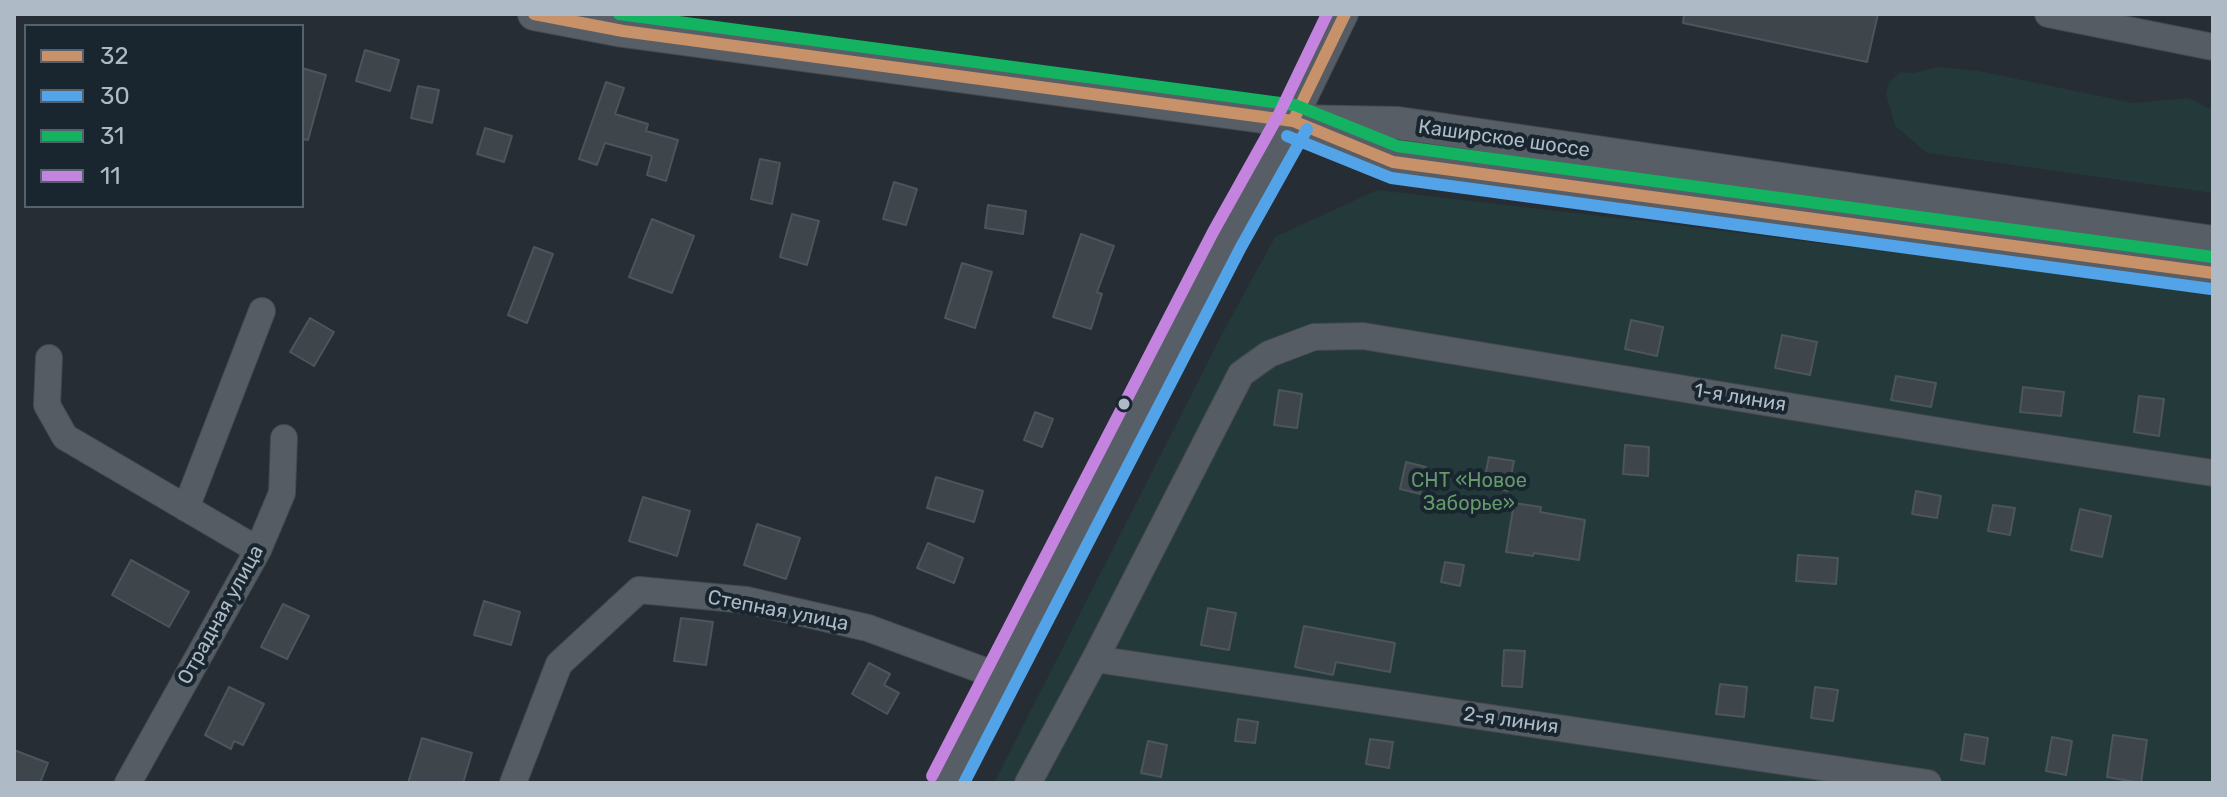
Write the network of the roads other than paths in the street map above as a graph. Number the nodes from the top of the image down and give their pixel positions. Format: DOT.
graph roads {
  1 [pos="534,14"];
  2 [pos="1345,14"];
  3 [pos="2048,14"];
  4 [pos="2213,47"];
  5 [pos="1293,121"];
  6 [pos="2213,242"];
  7 [pos="2213,273"];
  8 [pos="262,311"];
  9 [pos="49,358"];
  10 [pos="284,438"];
  11 [pos="2213,473"];
  12 [pos="186,508"];
  13 [pos="258,550"];
  14 [pos="1095,659"];
  15 [pos="1001,677"];
  16 [pos="128,783"];
  17 [pos="513,783"];
  18 [pos="946,783"];
  19 [pos="1028,783"];
  20 [pos="1928,783"];
  1 -- 5 [label="main road"];
  2 -- 5 [label="street"];
  3 -- 4 [label="street"];
  5 -- 6 [label="main road, Каширское шоссе"];
  5 -- 7 [label="main road, Каширское шоссе"];
  5 -- 15 [label="main road"];
  8 -- 12 [label="street"];
  9 -- 12 [label="street"];
  10 -- 13 [label="street, Отрадная улица"];
  11 -- 14 [label="street, 1-я линия"];
  12 -- 13 [label="street"];
  13 -- 16 [label="street, Отрадная улица"];
  14 -- 19 [label="street, 1-я линия"];
  14 -- 20 [label="street, 2-я линия"];
  15 -- 17 [label="street, Степная улица"];
  15 -- 18 [label="main road"];
}
